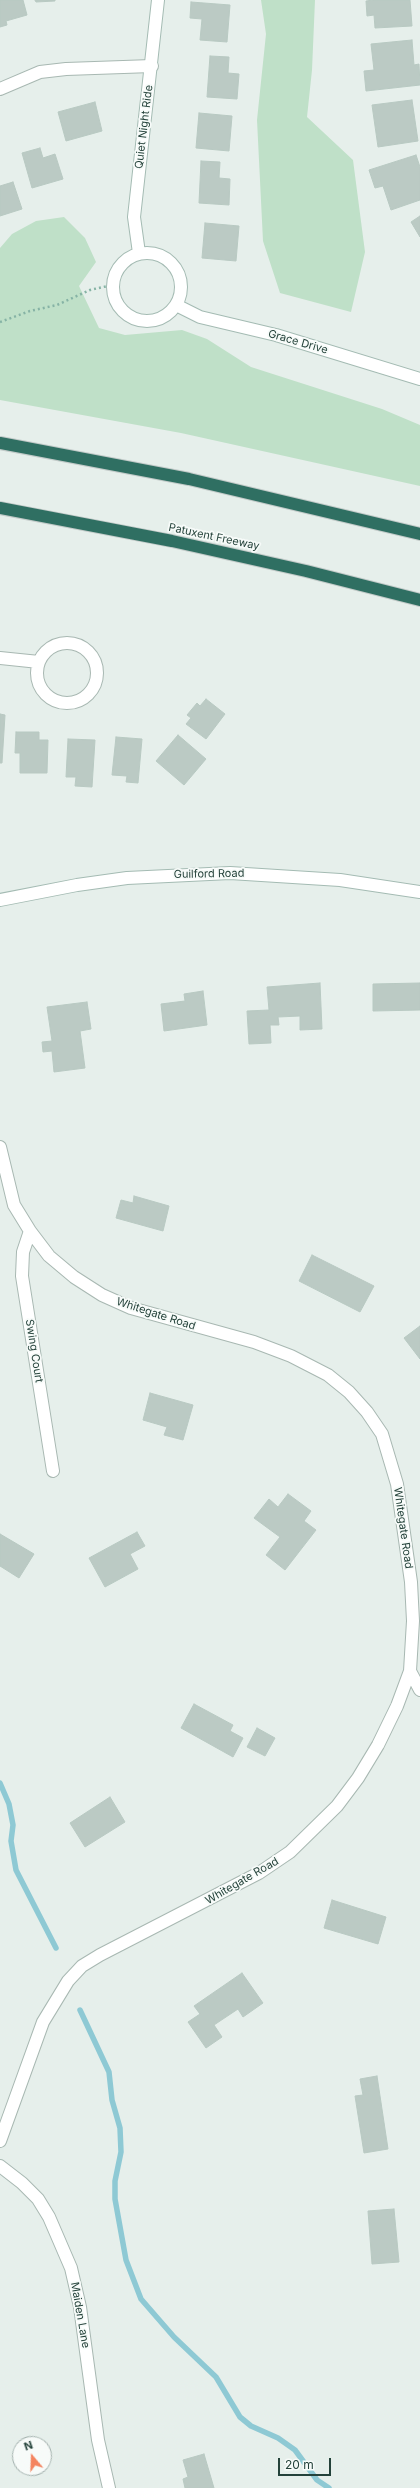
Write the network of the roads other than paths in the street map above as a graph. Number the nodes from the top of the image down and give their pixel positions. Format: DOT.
graph roads {
  1 [pos="158,0"];
  2 [pos="152,66"];
  3 [pos="0,89"];
  4 [pos="139,253"];
  5 [pos="176,305"];
  6 [pos="420,379"];
  7 [pos="0,443"];
  8 [pos="0,508"];
  9 [pos="420,534"];
  10 [pos="420,600"];
  11 [pos="0,658"];
  12 [pos="39,662"];
  13 [pos="420,892"];
  14 [pos="0,900"];
  15 [pos="0,1147"];
  16 [pos="30,1231"];
  17 [pos="53,1471"];
  18 [pos="410,1671"];
  19 [pos="420,1690"];
  20 [pos="0,2141"];
  21 [pos="0,2166"];
  22 [pos="109,2488"];
  1 -- 2 [label="street, Quiet Night Ride"];
  2 -- 3 [label="street"];
  2 -- 4 [label="street, Quiet Night Ride"];
  4 -- 5 [label="street"];
  4 -- 5 [label="street"];
  5 -- 6 [label="street, Grace Drive"];
  7 -- 9 [label="highway"];
  8 -- 10 [label="highway, Patuxent Freeway"];
  11 -- 12 [label="street"];
  12 -- 12 [label="street"];
  13 -- 14 [label="street, Guilford Road"];
  15 -- 16 [label="street, Whitegate Road"];
  16 -- 17 [label="street, Swing Court"];
  16 -- 18 [label="street, Whitegate Road"];
  18 -- 19 [label="street"];
  18 -- 20 [label="street, Whitegate Road"];
  21 -- 22 [label="street, Maiden Lane"];
}
